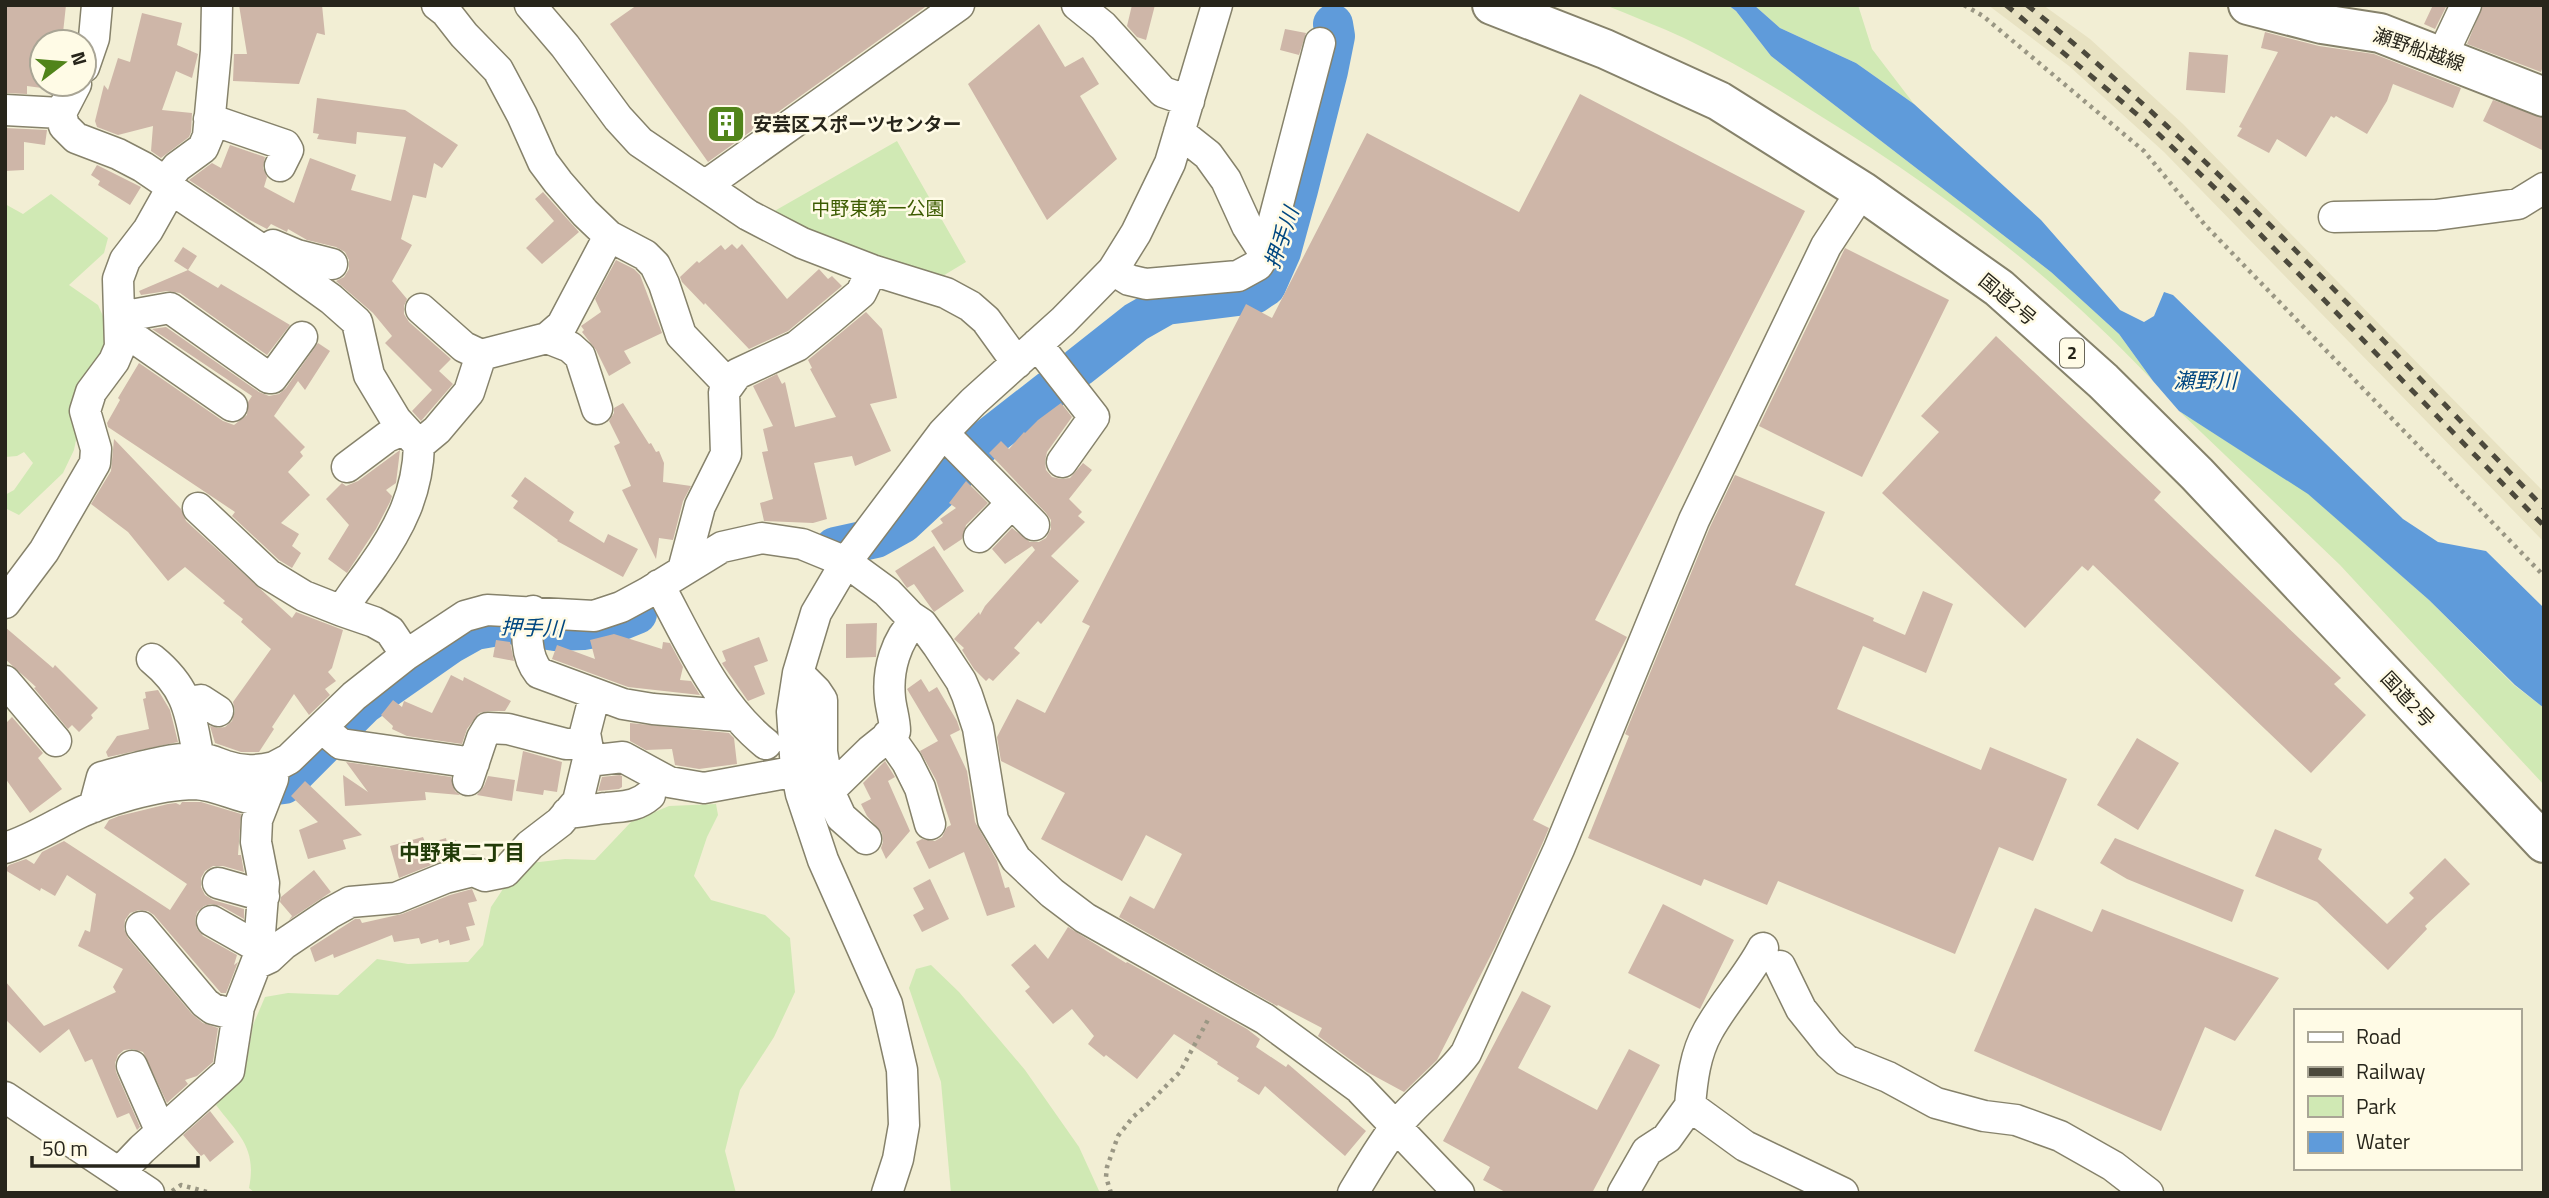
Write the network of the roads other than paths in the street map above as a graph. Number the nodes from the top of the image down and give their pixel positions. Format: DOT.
graph roads {
  1 [pos="97,5"];
  2 [pos="217,5"];
  3 [pos="437,5"];
  4 [pos="530,5"];
  5 [pos="959,5"];
  6 [pos="1077,5"];
  7 [pos="1217,5"];
  8 [pos="1492,5"];
  9 [pos="2248,5"];
  10 [pos="2466,5"];
  11 [pos="2309,12"];
  12 [pos="95,28"];
  13 [pos="1320,43"];
  14 [pos="2442,57"];
  15 [pos="2544,96"];
  16 [pos="69,98"];
  17 [pos="1189,101"];
  18 [pos="5,110"];
  19 [pos="61,113"];
  20 [pos="209,119"];
  21 [pos="1179,132"];
  22 [pos="280,166"];
  23 [pos="168,186"];
  24 [pos="706,186"];
  25 [pos="2544,188"];
  26 [pos="1862,191"];
  27 [pos="2334,217"];
  28 [pos="610,236"];
  29 [pos="253,243"];
  30 [pos="1265,254"];
  31 [pos="332,264"];
  32 [pos="872,270"];
  33 [pos="1113,270"];
  34 [pos="421,309"];
  35 [pos="121,325"];
  36 [pos="302,337"];
  37 [pos="547,338"];
  38 [pos="1027,354"];
  39 [pos="481,355"];
  40 [pos="729,383"];
  41 [pos="232,405"];
  42 [pos="597,409"];
  43 [pos="943,433"];
  44 [pos="411,437"];
  45 [pos="1062,461"];
  46 [pos="347,467"];
  47 [pos="1012,503"];
  48 [pos="198,508"];
  49 [pos="1034,525"];
  50 [pos="979,537"];
  51 [pos="846,562"];
  52 [pos="671,577"];
  53 [pos="5,603"];
  54 [pos="342,611"];
  55 [pos="533,611"];
  56 [pos="916,620"];
  57 [pos="406,655"];
  58 [pos="152,659"];
  59 [pos="798,673"];
  60 [pos="5,681"];
  61 [pos="595,694"];
  62 [pos="187,702"];
  63 [pos="218,711"];
  64 [pos="737,716"];
  65 [pos="322,728"];
  66 [pos="888,735"];
  67 [pos="56,741"];
  68 [pos="766,744"];
  69 [pos="587,753"];
  70 [pos="199,759"];
  71 [pos="274,767"];
  72 [pos="797,771"];
  73 [pos="829,791"];
  74 [pos="97,796"];
  75 [pos="650,796"];
  76 [pos="264,801"];
  77 [pos="567,813"];
  78 [pos="930,824"];
  79 [pos="866,839"];
  80 [pos="2544,843"];
  81 [pos="5,848"];
  82 [pos="218,883"];
  83 [pos="264,896"];
  84 [pos="212,921"];
  85 [pos="141,927"];
  86 [pos="257,956"];
  87 [pos="237,1016"];
  88 [pos="132,1066"];
  89 [pos="5,1097"];
  90 [pos="1690,1107"];
  91 [pos="1397,1126"];
  92 [pos="161,1132"];
  93 [pos="120,1172"];
  94 [pos="149,1193"];
  95 [pos="887,1193"];
  96 [pos="1353,1193"];
  97 [pos="1459,1193"];
  98 [pos="1623,1193"];
  99 [pos="1843,1193"];
  100 [pos="2148,1193"];
  1 -- 12 [label="street"];
  2 -- 20 [label="street"];
  3 -- 28 [label="street"];
  4 -- 24 [label="street"];
  5 -- 24 [label="street"];
  6 -- 17 [label="street"];
  7 -- 17 [label="street"];
  8 -- 26 [label="main road, 国道2号 / 2"];
  9 -- 11 [label="main road, 瀬野船越線"];
  10 -- 14 [label="street"];
  11 -- 14 [label="main road, 瀬野船越線"];
  13 -- 30 [label="street"];
  14 -- 15 [label="main road, 瀬野船越線"];
  16 -- 19 [label="street"];
  17 -- 21 [label="street"];
  18 -- 19 [label="street"];
  19 -- 23 [label="street"];
  20 -- 22 [label="street"];
  20 -- 23 [label="street"];
  21 -- 30 [label="street"];
  21 -- 33 [label="street"];
  23 -- 29 [label="street"];
  23 -- 35 [label="street"];
  24 -- 32 [label="street"];
  25 -- 27 [label="street"];
  26 -- 80 [label="main road, 国道2号 / 2"];
  26 -- 91 [label="street"];
  28 -- 37 [label="street"];
  28 -- 40 [label="street"];
  29 -- 31 [label="street"];
  29 -- 44 [label="street"];
  30 -- 33 [label="street"];
  32 -- 38 [label="street"];
  32 -- 40 [label="street"];
  33 -- 38 [label="street"];
  34 -- 39 [label="street"];
  35 -- 36 [label="street"];
  35 -- 41 [label="street"];
  35 -- 53 [label="street"];
  37 -- 39 [label="street"];
  37 -- 42 [label="street"];
  38 -- 43 [label="street"];
  38 -- 45 [label="street"];
  39 -- 44 [label="street"];
  40 -- 52 [label="street"];
  43 -- 47 [label="street"];
  43 -- 51 [label="street"];
  44 -- 46 [label="street"];
  44 -- 54 [label="street"];
  47 -- 49 [label="street"];
  47 -- 50 [label="street"];
  48 -- 54 [label="street"];
  51 -- 52 [label="street"];
  51 -- 56 [label="street"];
  51 -- 59 [label="street"];
  52 -- 55 [label="street"];
  52 -- 64 [label="street"];
  54 -- 57 [label="street"];
  55 -- 57 [label="street"];
  55 -- 61 [label="street"];
  56 -- 66 [label="street"];
  56 -- 91 [label="street"];
  57 -- 65 [label="street"];
  58 -- 62 [label="street"];
  59 -- 72 [label="street"];
  59 -- 73 [label="street"];
  60 -- 67 [label="street"];
  61 -- 64 [label="street"];
  61 -- 69 [label="street"];
  62 -- 63 [label="street"];
  62 -- 70 [label="street"];
  64 -- 68 [label="street"];
  65 -- 69 [label="street"];
  65 -- 71 [label="street"];
  66 -- 73 [label="street"];
  66 -- 78 [label="street"];
  69 -- 72 [label="street"];
  69 -- 77 [label="street"];
  70 -- 71 [label="street"];
  70 -- 74 [label="street"];
  71 -- 76 [label="street"];
  72 -- 95 [label="street"];
  73 -- 79 [label="street"];
  74 -- 76 [label="street"];
  74 -- 81 [label="street"];
  75 -- 77 [label="street"];
  76 -- 83 [label="street"];
  77 -- 86 [label="street"];
  82 -- 83 [label="street"];
  83 -- 86 [label="street"];
  84 -- 86 [label="street"];
  85 -- 87 [label="street"];
  86 -- 87 [label="street"];
  87 -- 92 [label="street"];
  88 -- 92 [label="street"];
  89 -- 93 [label="street"];
  90 -- 98 [label="street"];
  90 -- 99 [label="street"];
  90 -- 100 [label="street"];
  91 -- 96 [label="street"];
  91 -- 97 [label="street"];
  92 -- 93 [label="street"];
  93 -- 94 [label="street"];
}
